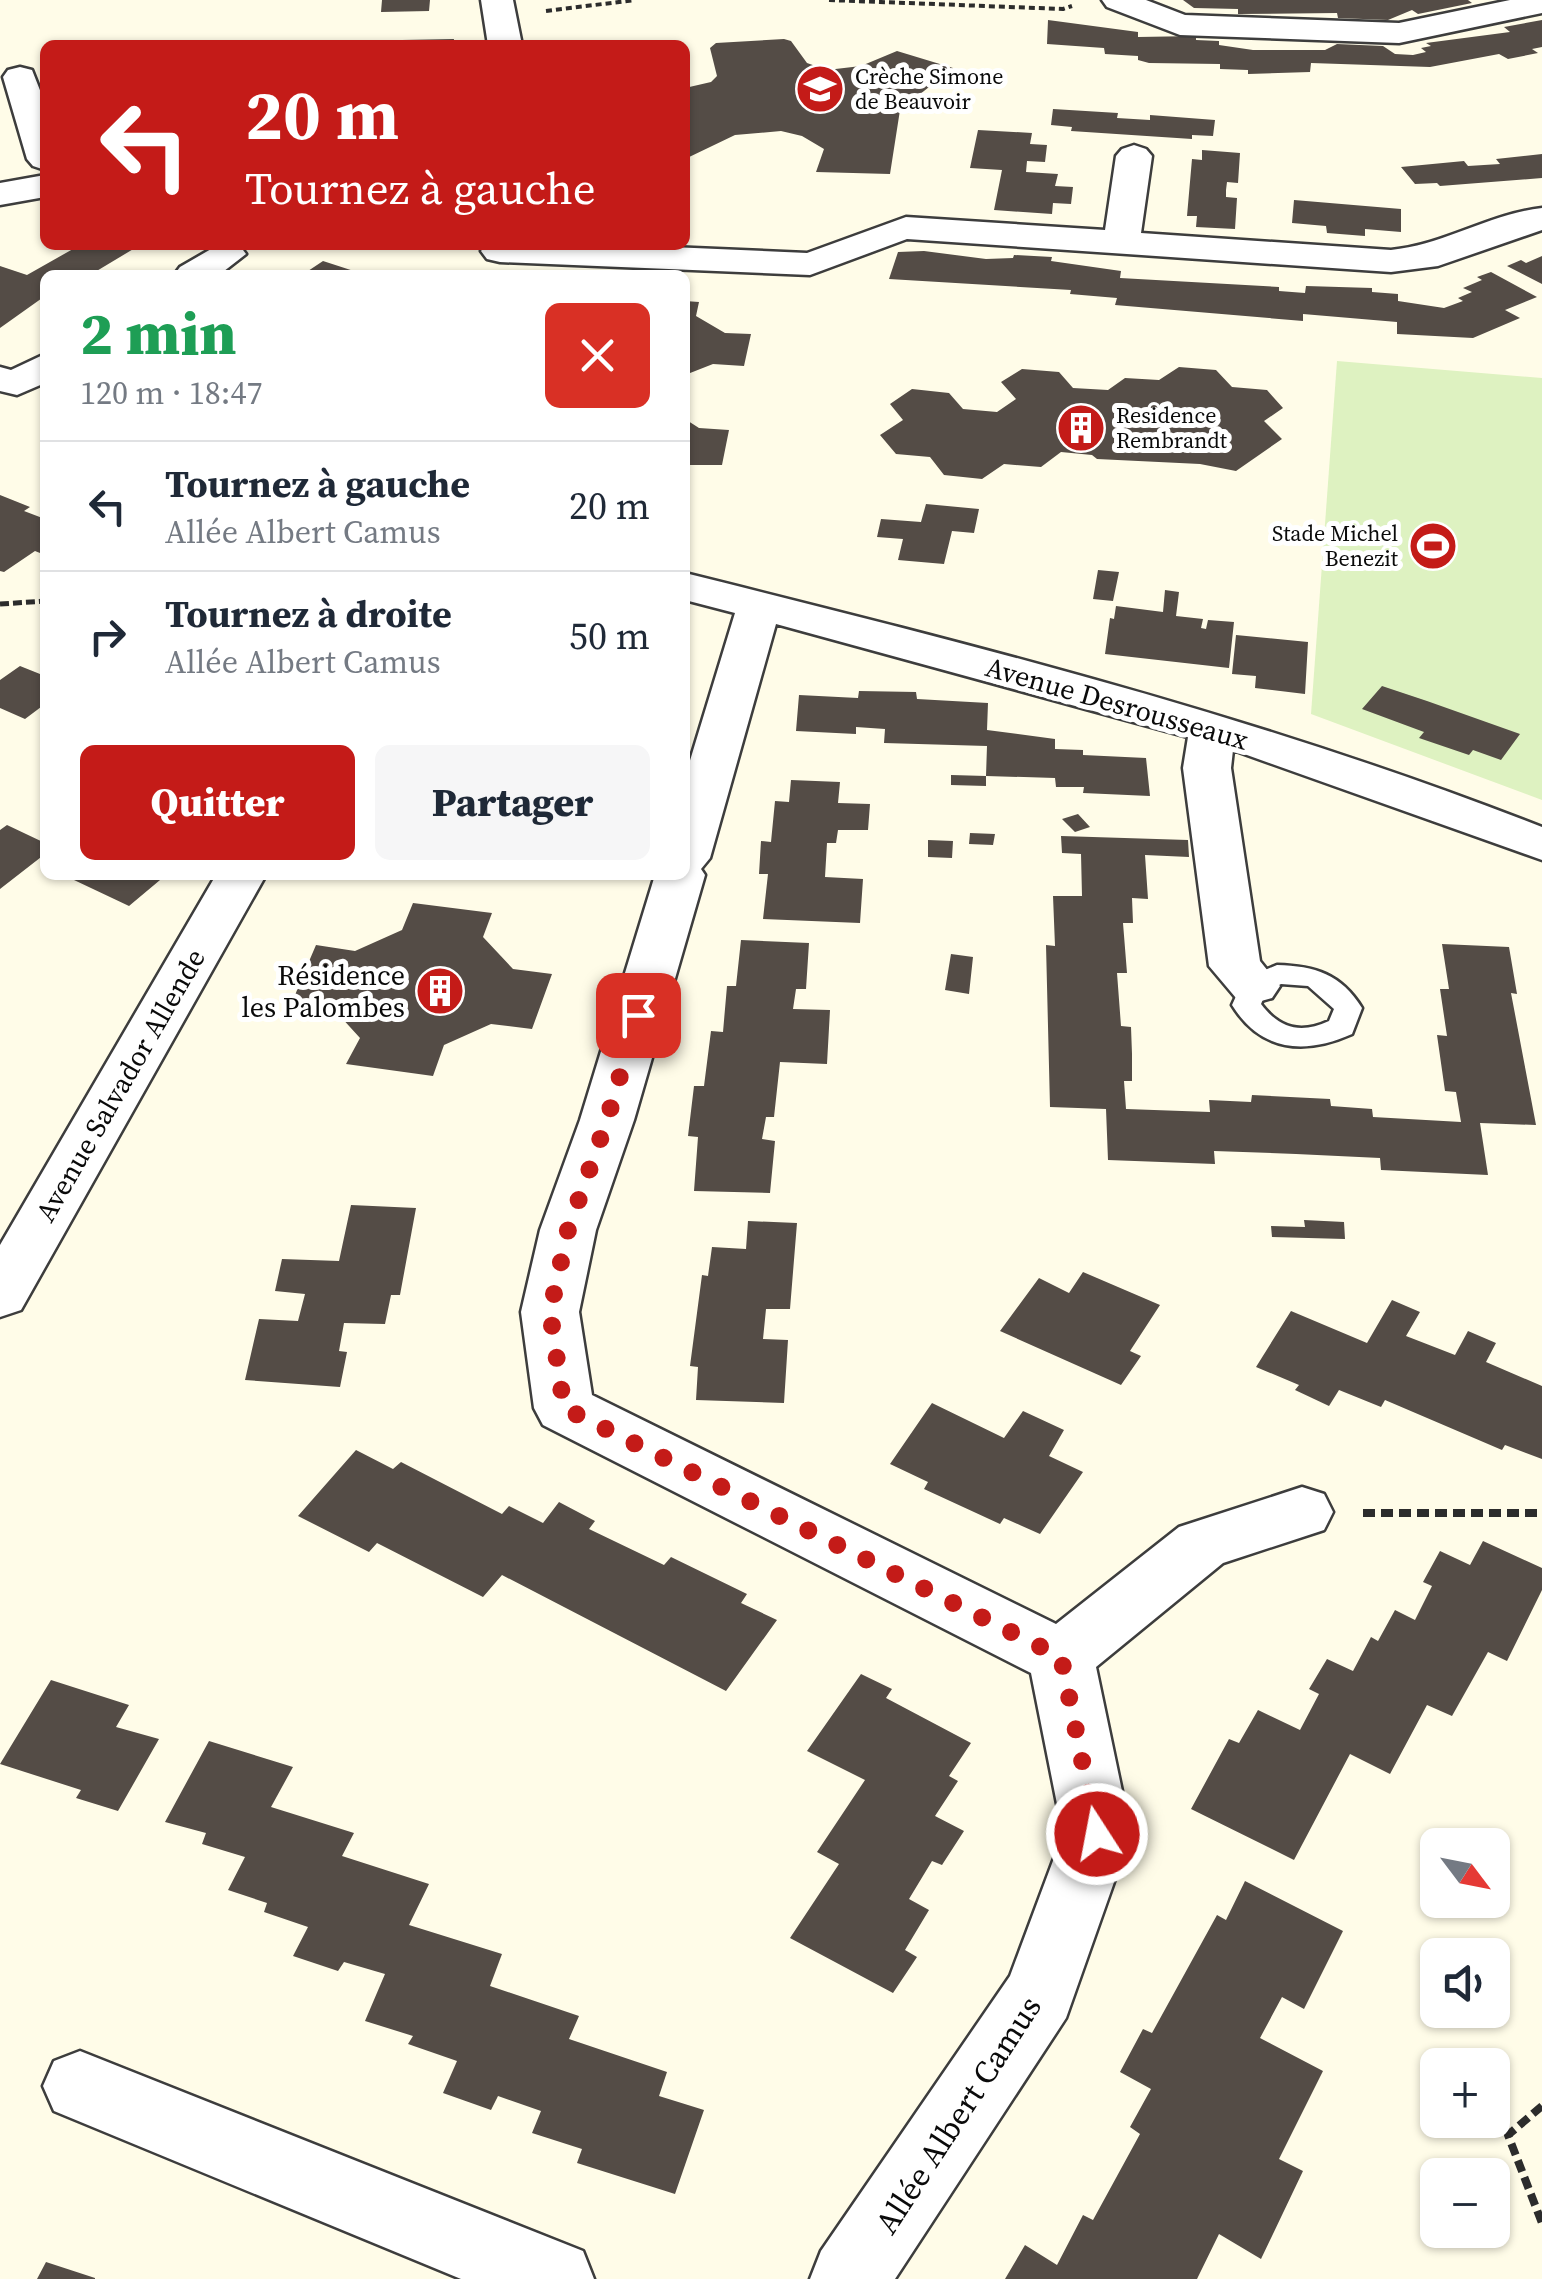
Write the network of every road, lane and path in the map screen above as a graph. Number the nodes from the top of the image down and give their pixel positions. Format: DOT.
graph roads {
  1 [pos="634,0"];
  2 [pos="830,0"];
  3 [pos="1118,0"];
  4 [pos="1542,2"];
  5 [pos="1078,5"];
  6 [pos="501,20"];
  7 [pos="20,77"];
  8 [pos="40,143"];
  9 [pos="1134,156"];
  10 [pos="40,187"];
  11 [pos="0,194"];
  12 [pos="1533,220"];
  13 [pos="1120,245"];
  14 [pos="227,254"];
  15 [pos="500,257"];
  16 [pos="200,270"];
  17 [pos="21,376"];
  18 [pos="40,408"];
  19 [pos="690,587"];
  20 [pos="40,601"];
  21 [pos="0,604"];
  22 [pos="760,607"];
  23 [pos="1212,730"];
  24 [pos="690,841"];
  25 [pos="1542,846"];
  26 [pos="238,880"];
  27 [pos="679,880"];
  28 [pos="1254,986"];
  29 [pos="0,1295"];
  30 [pos="1302,1512"];
  31 [pos="1542,1513"];
  32 [pos="1061,1657"];
  33 [pos="80,2086"];
  34 [pos="1542,2106"];
  35 [pos="1542,2223"];
  36 [pos="555,2279"];
  37 [pos="849,2279"];
  1 -- 6 [label="path"];
  2 -- 5 [label="path"];
  3 -- 4 [label="street"];
  7 -- 8 [label="street"];
  9 -- 13 [label="street"];
  10 -- 11 [label="street"];
  12 -- 13 [label="street"];
  13 -- 15 [label="street"];
  14 -- 16 [label="street"];
  17 -- 18 [label="street"];
  19 -- 22 [label="street, Avenue Desrousseaux"];
  20 -- 21 [label="path"];
  22 -- 23 [label="street, Avenue Desrousseaux"];
  22 -- 24 [label="street"];
  23 -- 25 [label="street, Avenue Desrousseaux"];
  23 -- 28 [label="street"];
  26 -- 29 [label="street, Avenue Salvador Allende"];
  27 -- 32 [label="street"];
  30 -- 31 [label="path"];
  30 -- 32 [label="street"];
  32 -- 37 [label="street, Allée Albert Camus"];
  33 -- 36 [label="street"];
  34 -- 35 [label="path"];
}
